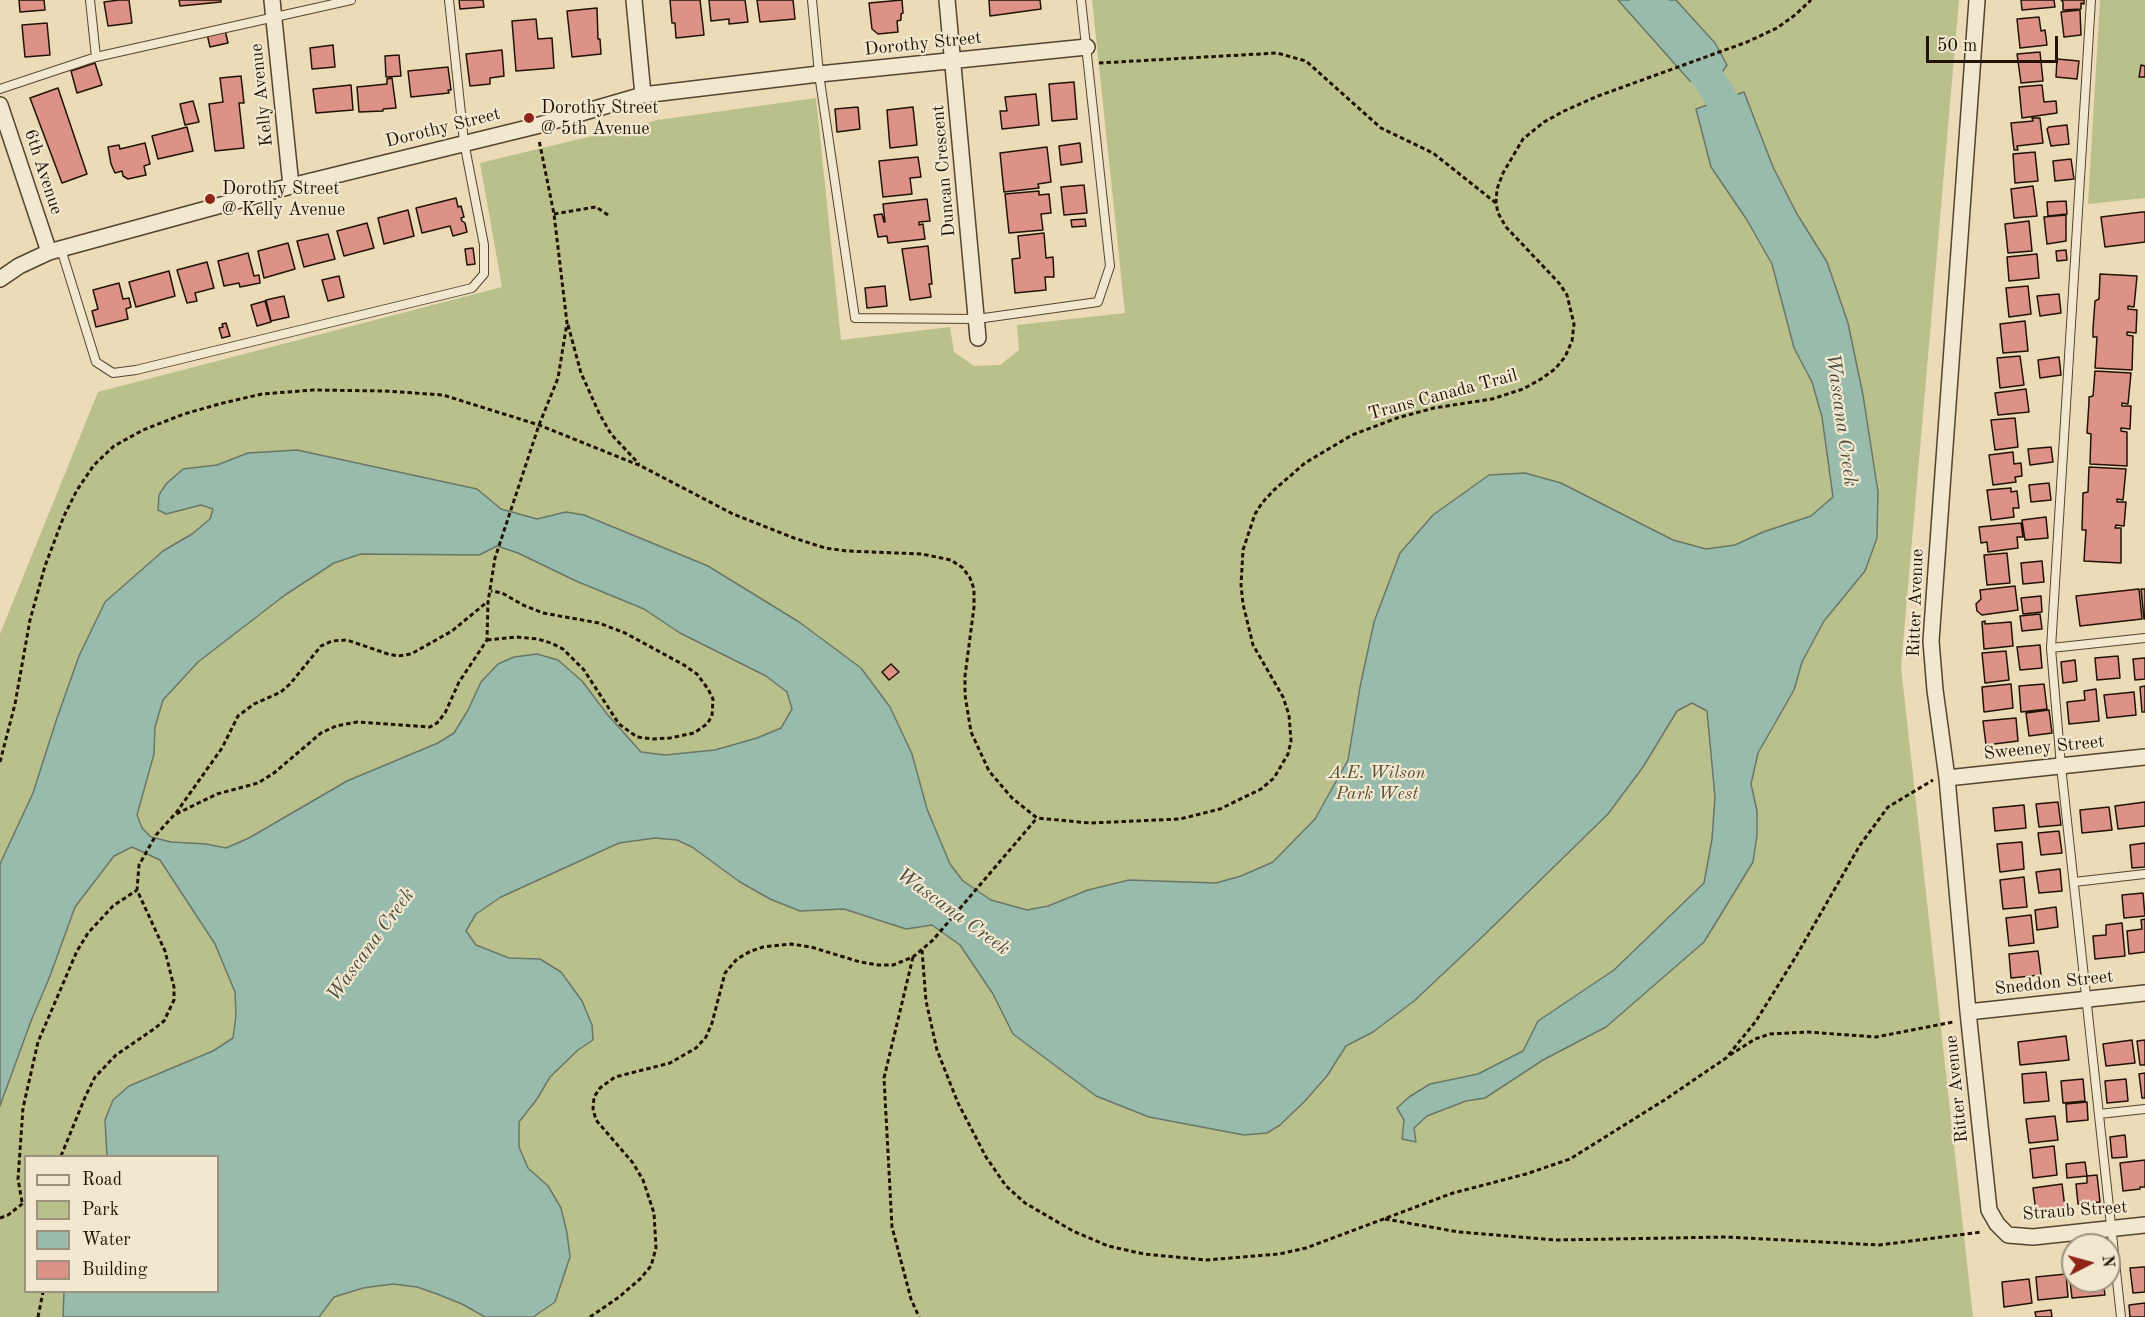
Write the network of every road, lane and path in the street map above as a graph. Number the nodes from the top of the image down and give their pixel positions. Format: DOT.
graph roads {
  1 [pos="90,0"];
  2 [pos="272,0"];
  3 [pos="351,0"];
  4 [pos="449,0"];
  5 [pos="634,0"];
  6 [pos="812,0"];
  7 [pos="947,0"];
  8 [pos="1081,0"];
  9 [pos="1811,0"];
  10 [pos="1977,0"];
  11 [pos="2091,0"];
  12 [pos="273,17"];
  13 [pos="1087,47"];
  14 [pos="96,57"];
  15 [pos="954,61"];
  16 [pos="1088,63"];
  17 [pos="819,74"];
  18 [pos="0,89"];
  19 [pos="643,95"];
  20 [pos="0,105"];
  21 [pos="536,126"];
  22 [pos="464,142"];
  23 [pos="291,186"];
  24 [pos="1496,203"];
  25 [pos="554,214"];
  26 [pos="608,215"];
  27 [pos="55,251"];
  28 [pos="0,279"];
  29 [pos="977,319"];
  30 [pos="567,323"];
  31 [pos="978,338"];
  32 [pos="539,425"];
  33 [pos="641,466"];
  34 [pos="490,591"];
  35 [pos="488,602"];
  36 [pos="2145,638"];
  37 [pos="488,640"];
  38 [pos="2051,648"];
  39 [pos="2145,757"];
  40 [pos="0,762"];
  41 [pos="2061,766"];
  42 [pos="1947,778"];
  43 [pos="174,815"];
  44 [pos="1037,818"];
  45 [pos="2145,874"];
  46 [pos="2074,882"];
  47 [pos="137,890"];
  48 [pos="922,950"];
  49 [pos="913,957"];
  50 [pos="2145,993"];
  51 [pos="2088,999"];
  52 [pos="1968,1016"];
  53 [pos="1726,1058"];
  54 [pos="2145,1109"];
  55 [pos="2100,1114"];
  56 [pos="61,1155"];
  57 [pos="24,1201"];
  58 [pos="0,1218"];
  59 [pos="1384,1219"];
  60 [pos="2145,1225"];
  61 [pos="2003,1229"];
  62 [pos="2112,1229"];
  63 [pos="43,1293"];
  64 [pos="38,1317"];
  65 [pos="590,1317"];
  66 [pos="920,1317"];
  67 [pos="2121,1317"];
  1 -- 14 [label="lane"];
  2 -- 12 [label="street, Kelly Avenue"];
  3 -- 12 [label="lane"];
  4 -- 22 [label="lane"];
  5 -- 19 [label="street"];
  6 -- 17 [label="lane"];
  7 -- 15 [label="street, Duncan Crescent"];
  8 -- 13 [label="lane"];
  9 -- 24 [label="path"];
  10 -- 42 [label="street, Ritter Avenue"];
  11 -- 38 [label="lane"];
  12 -- 14 [label="lane"];
  12 -- 23 [label="street, Kelly Avenue"];
  13 -- 15 [label="street, Dorothy Street"];
  13 -- 16 [label="lane"];
  14 -- 18 [label="lane"];
  15 -- 17 [label="street, Dorothy Street"];
  15 -- 29 [label="street, Duncan Crescent"];
  16 -- 24 [label="path"];
  16 -- 29 [label="lane"];
  17 -- 19 [label="street, Dorothy Street"];
  17 -- 29 [label="lane"];
  19 -- 21 [label="street, Dorothy Street"];
  20 -- 27 [label="street, 6th Avenue"];
  21 -- 22 [label="street, Dorothy Street"];
  21 -- 25 [label="path"];
  22 -- 23 [label="street, Dorothy Street"];
  22 -- 27 [label="lane"];
  23 -- 27 [label="street, Dorothy Street"];
  24 -- 44 [label="path, Trans Canada Trail"];
  25 -- 26 [label="path"];
  25 -- 30 [label="path"];
  27 -- 28 [label="street, Dorothy Street"];
  29 -- 31 [label="street, Duncan Crescent"];
  30 -- 32 [label="path"];
  30 -- 33 [label="path"];
  32 -- 33 [label="path"];
  32 -- 34 [label="path"];
  32 -- 40 [label="path"];
  33 -- 44 [label="path"];
  34 -- 35 [label="path"];
  34 -- 37 [label="path"];
  35 -- 37 [label="path"];
  35 -- 43 [label="path"];
  36 -- 38 [label="lane"];
  37 -- 43 [label="path"];
  38 -- 41 [label="lane"];
  39 -- 41 [label="street, Sweeney Street"];
  41 -- 42 [label="street, Sweeney Street"];
  41 -- 46 [label="lane"];
  42 -- 52 [label="street, Ritter Avenue"];
  42 -- 53 [label="path"];
  43 -- 47 [label="path"];
  44 -- 48 [label="path"];
  45 -- 46 [label="lane"];
  46 -- 51 [label="lane"];
  47 -- 56 [label="path"];
  47 -- 57 [label="path"];
  48 -- 49 [label="path"];
  48 -- 59 [label="path"];
  49 -- 65 [label="path"];
  49 -- 66 [label="path"];
  50 -- 51 [label="street, Sneddon Street"];
  51 -- 52 [label="street, Sneddon Street"];
  51 -- 55 [label="lane"];
  52 -- 53 [label="path"];
  52 -- 61 [label="street, Ritter Avenue"];
  53 -- 59 [label="path"];
  54 -- 55 [label="lane"];
  55 -- 62 [label="lane"];
  57 -- 58 [label="path"];
  59 -- 61 [label="path"];
  60 -- 62 [label="street, Straub Street"];
  61 -- 62 [label="street, Straub Street"];
  62 -- 67 [label="lane"];
  63 -- 64 [label="path"];
}
